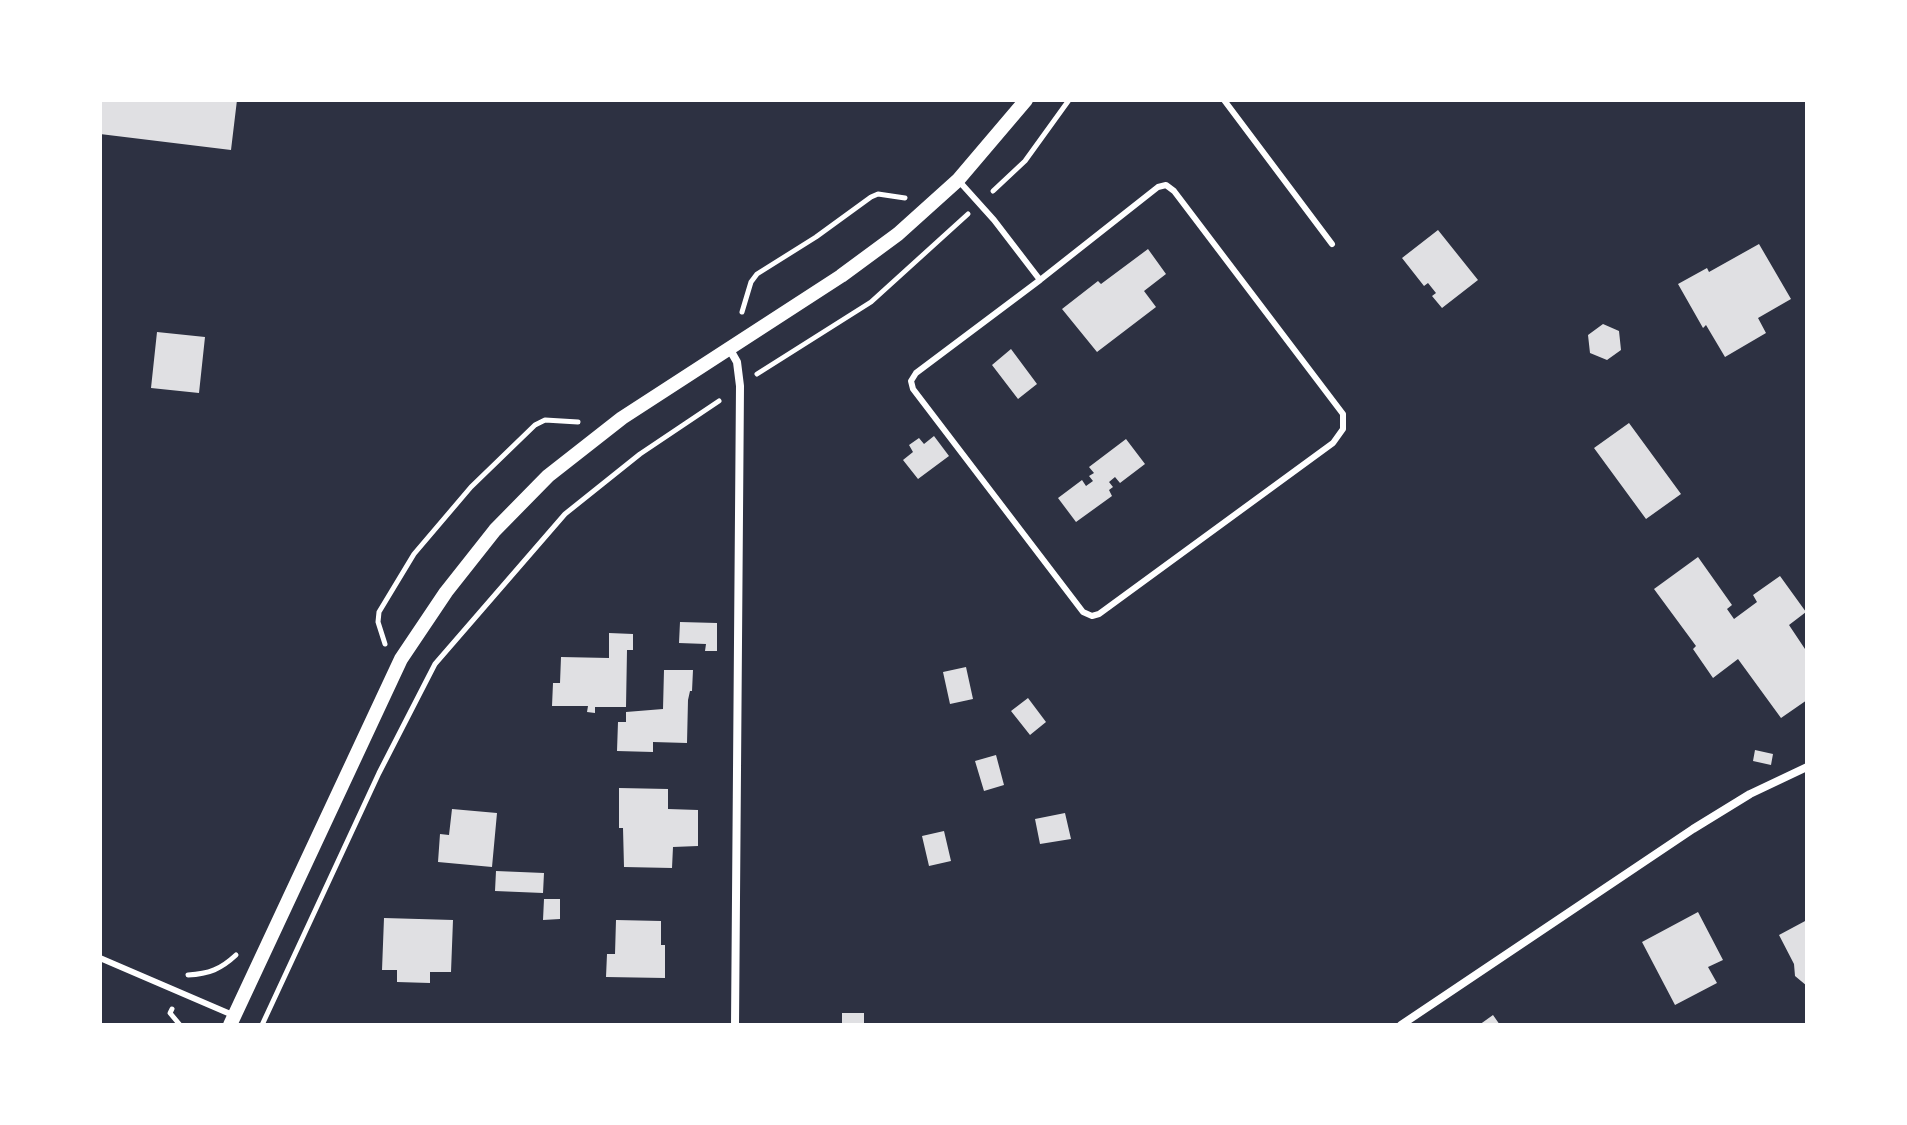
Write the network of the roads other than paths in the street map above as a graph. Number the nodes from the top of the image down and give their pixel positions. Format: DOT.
graph roads {
  1 [pos="1026,100"];
  2 [pos="1224,100"];
  3 [pos="958,180"];
  4 [pos="1332,244"];
  5 [pos="1040,280"];
  6 [pos="728,348"];
  7 [pos="1807,767"];
  8 [pos="100,958"];
  9 [pos="232,1020"];
  10 [pos="735,1025"];
  11 [pos="1401,1025"];
  1 -- 3 [label="street"];
  2 -- 4 [label="lane"];
  3 -- 5 [label="lane"];
  3 -- 6 [label="street"];
  5 -- 5 [label="lane"];
  6 -- 9 [label="street"];
  6 -- 10 [label="street"];
  7 -- 11 [label="street"];
  8 -- 9 [label="lane"];
}
